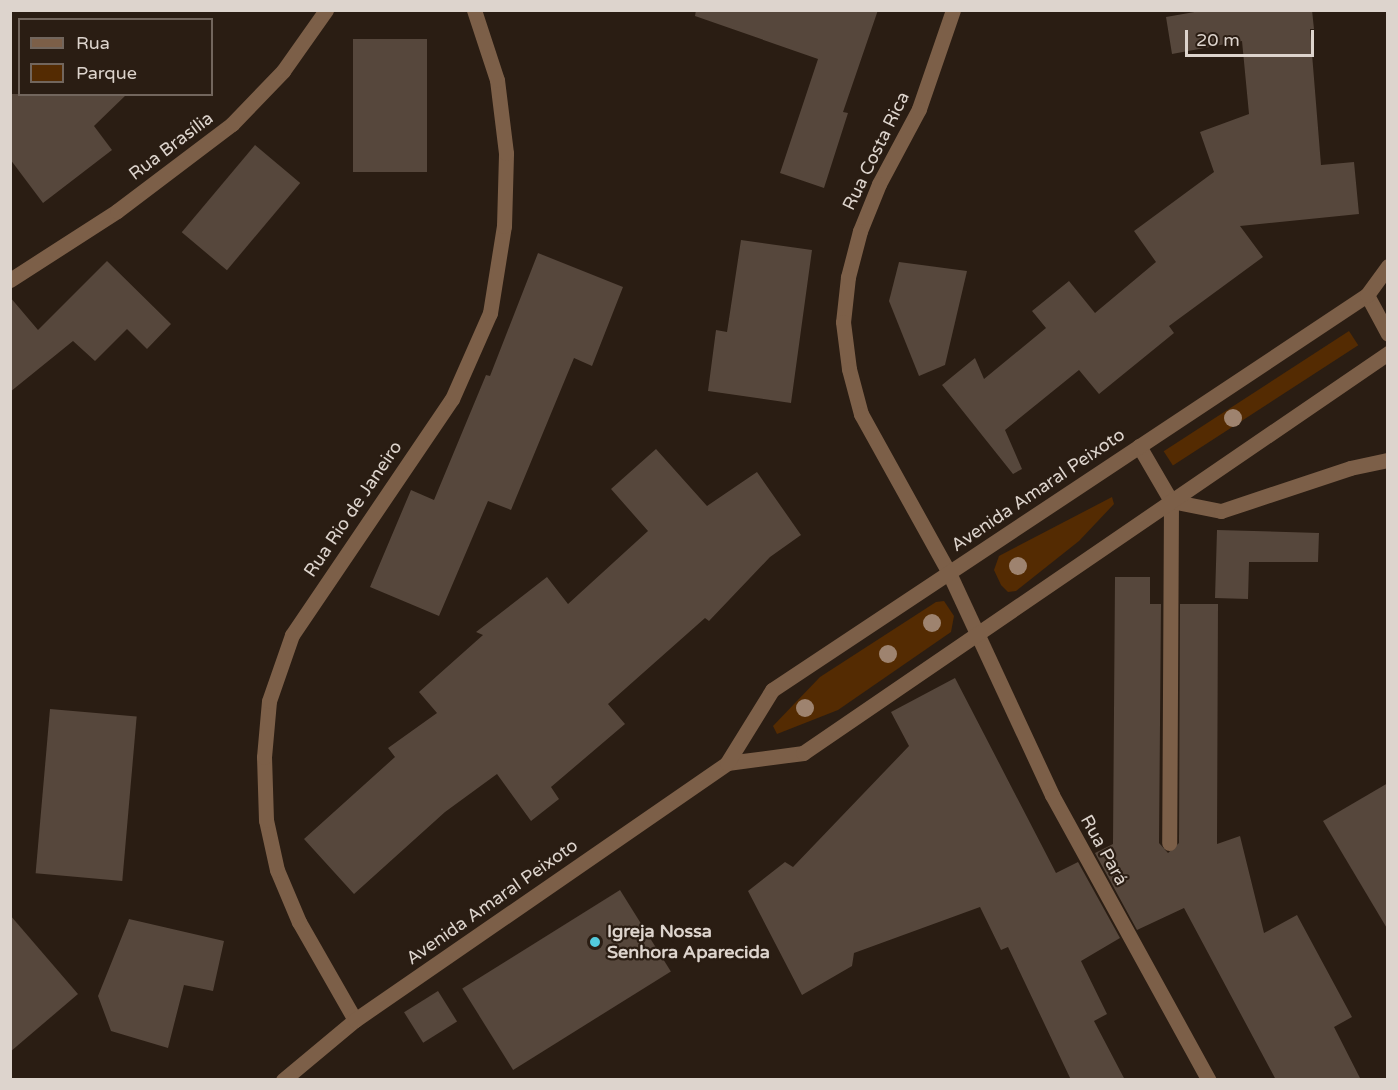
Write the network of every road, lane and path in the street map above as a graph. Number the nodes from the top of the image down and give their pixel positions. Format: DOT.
graph roads {
  1 [pos="326,10"];
  2 [pos="474,10"];
  3 [pos="952,10"];
  4 [pos="1388,266"];
  5 [pos="10,280"];
  6 [pos="1367,295"];
  7 [pos="1388,334"];
  8 [pos="1388,353"];
  9 [pos="1139,446"];
  10 [pos="1388,460"];
  11 [pos="1171,501"];
  12 [pos="949,573"];
  13 [pos="977,634"];
  14 [pos="727,763"];
  15 [pos="1169,843"];
  16 [pos="355,1020"];
  17 [pos="283,1080"];
  18 [pos="1209,1080"];
  1 -- 5 [label="street, Rua Brasília"];
  2 -- 16 [label="street, Rua Rio de Janeiro"];
  3 -- 12 [label="street, Rua Costa Rica"];
  4 -- 6 [label="street, Avenida Amaral Peixoto"];
  6 -- 7 [label="street"];
  6 -- 9 [label="street, Avenida Amaral Peixoto"];
  8 -- 11 [label="street, Avenida Amaral Peixoto"];
  9 -- 11 [label="street"];
  9 -- 12 [label="street, Avenida Amaral Peixoto"];
  10 -- 11 [label="street"];
  11 -- 13 [label="street, Avenida Amaral Peixoto"];
  11 -- 15 [label="street"];
  12 -- 13 [label="street, Rua Costa Rica"];
  12 -- 14 [label="street, Avenida Amaral Peixoto"];
  13 -- 14 [label="street, Avenida Amaral Peixoto"];
  13 -- 18 [label="street, Rua Pará"];
  14 -- 16 [label="street, Avenida Amaral Peixoto"];
  16 -- 17 [label="street, Avenida Amaral Peixoto"];
}
